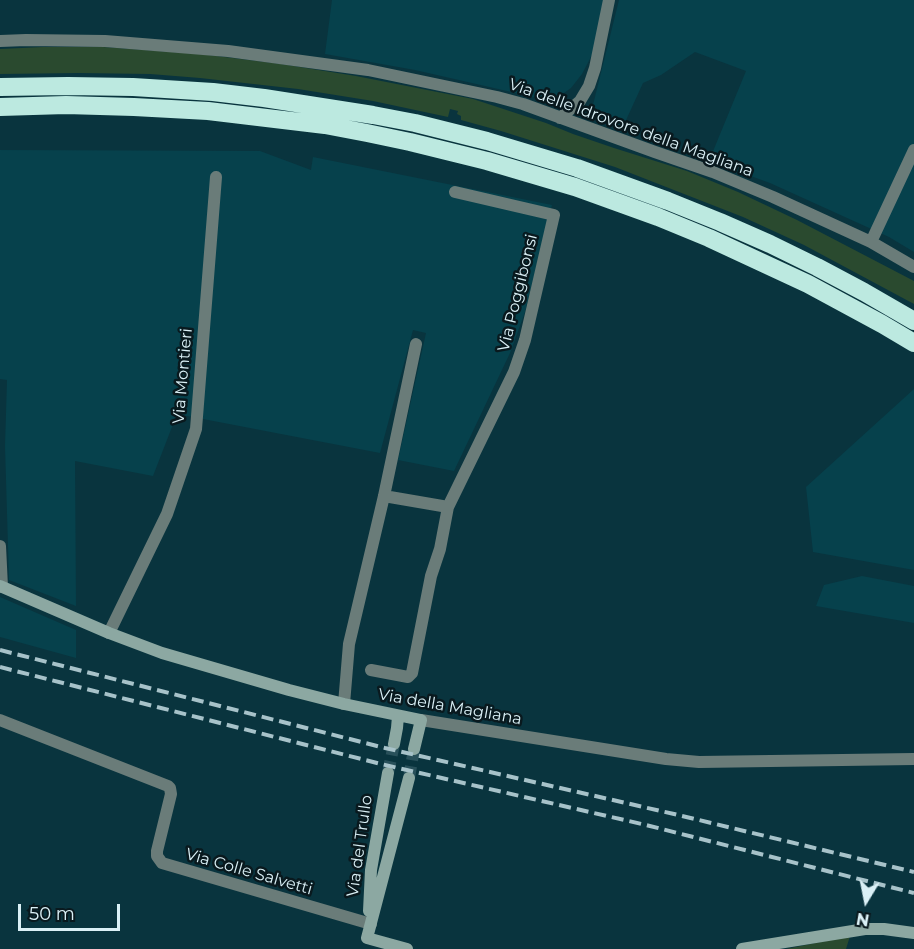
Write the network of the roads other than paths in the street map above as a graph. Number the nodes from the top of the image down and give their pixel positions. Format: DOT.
graph roads {
  1 [pos="609,0"];
  2 [pos="0,41"];
  3 [pos="0,87"];
  4 [pos="0,107"];
  5 [pos="560,118"];
  6 [pos="914,150"];
  7 [pos="216,177"];
  8 [pos="455,192"];
  9 [pos="871,242"];
  10 [pos="914,267"];
  11 [pos="914,321"];
  12 [pos="914,343"];
  13 [pos="416,344"];
  14 [pos="384,496"];
  15 [pos="448,507"];
  16 [pos="0,546"];
  17 [pos="1,587"];
  18 [pos="109,633"];
  19 [pos="371,670"];
  20 [pos="344,704"];
  21 [pos="398,716"];
  22 [pos="0,720"];
  23 [pos="421,720"];
  24 [pos="394,744"];
  25 [pos="414,748"];
  26 [pos="914,759"];
  27 [pos="388,773"];
  28 [pos="409,778"];
  29 [pos="371,924"];
  30 [pos="914,933"];
  31 [pos="770,946"];
  32 [pos="406,949"];
  33 [pos="742,949"];
  1 -- 5 [label="street"];
  2 -- 5 [label="street, Via delle Idrovore della Magliana"];
  3 -- 11 [label="highway"];
  4 -- 12 [label="highway"];
  5 -- 9 [label="street, Via delle Idrovore della Magliana"];
  6 -- 9 [label="street"];
  7 -- 18 [label="street, Via Montieri"];
  8 -- 15 [label="street, Via Poggibonsi"];
  9 -- 10 [label="street, Via delle Idrovore della Magliana"];
  13 -- 14 [label="street"];
  14 -- 15 [label="street"];
  14 -- 20 [label="street"];
  15 -- 19 [label="street"];
  16 -- 17 [label="street"];
  17 -- 18 [label="main road, Via della Magliana"];
  18 -- 20 [label="main road, Via della Magliana"];
  20 -- 21 [label="main road, Via della Magliana"];
  21 -- 23 [label="main road, Via della Magliana"];
  21 -- 24 [label="main road"];
  22 -- 29 [label="street, Via Colle Salvetti"];
  23 -- 25 [label="main road"];
  23 -- 26 [label="street, Via della Magliana"];
  27 -- 29 [label="main road, Via del Trullo"];
  28 -- 29 [label="main road, Via del Trullo"];
  29 -- 32 [label="main road, Via del Trullo"];
  30 -- 31 [label="main road"];
  31 -- 33 [label="main road"];
}
